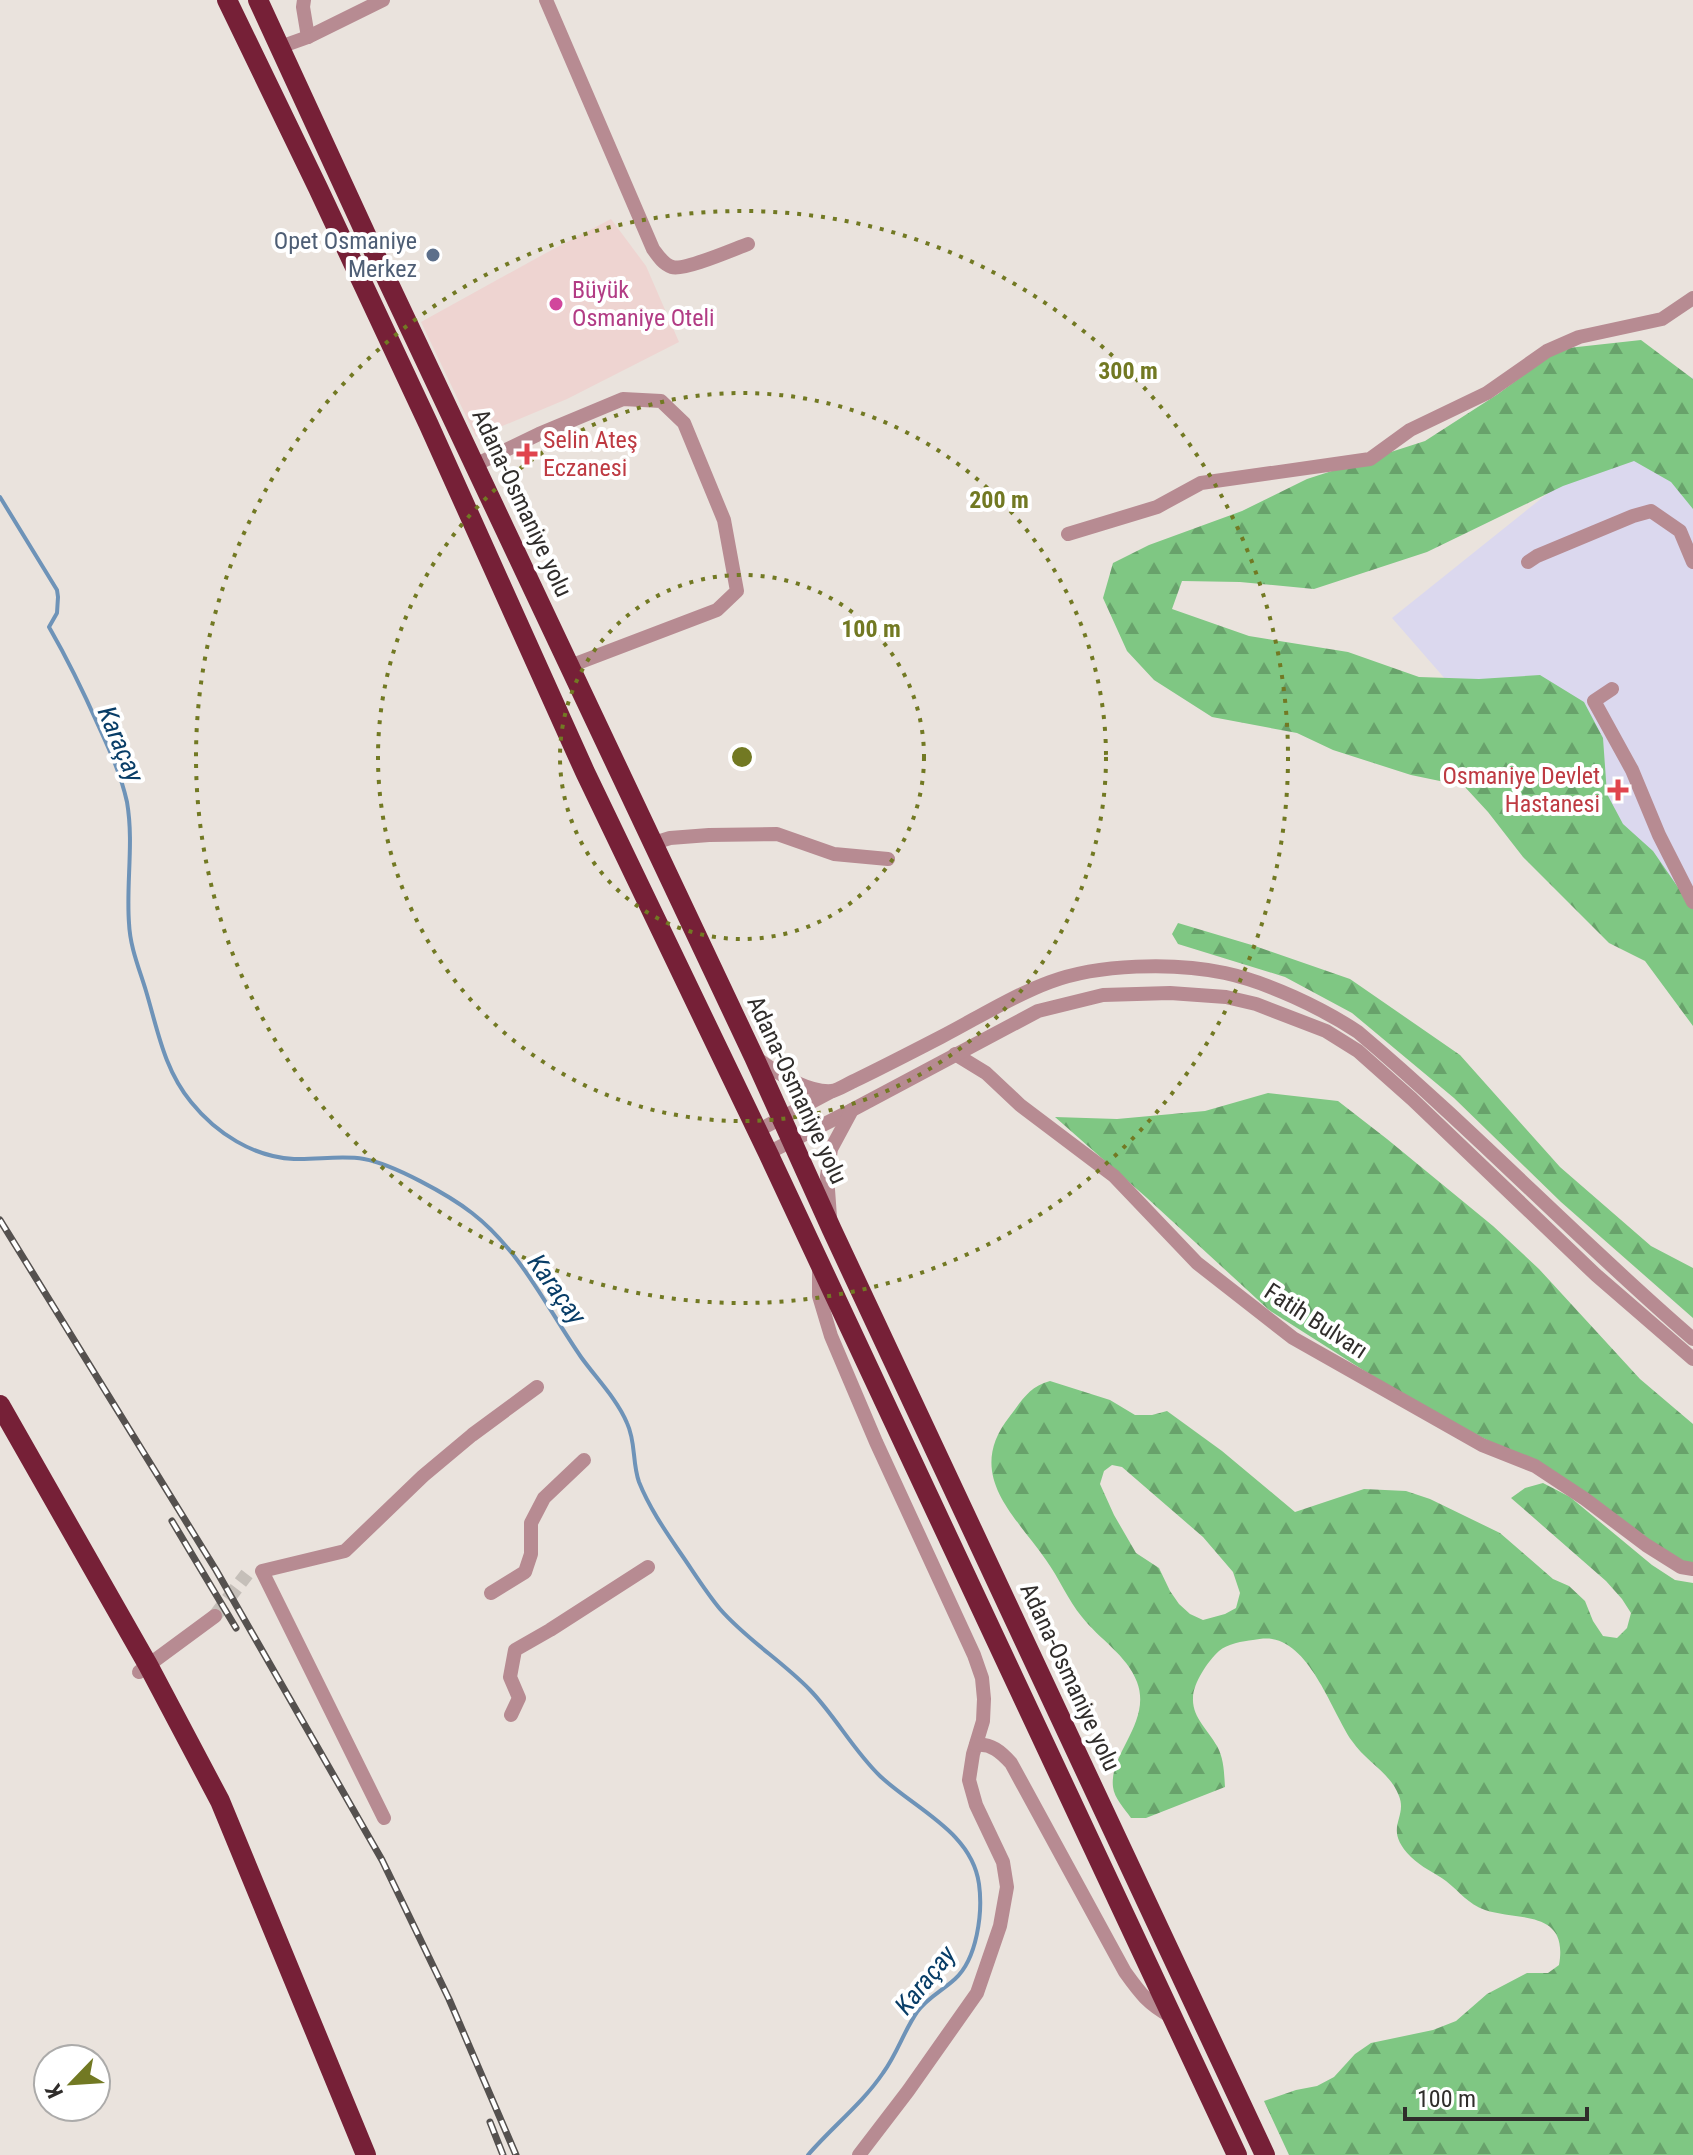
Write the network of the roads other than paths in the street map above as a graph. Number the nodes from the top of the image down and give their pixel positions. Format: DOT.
graph roads {
  1 [pos="227,0"];
  2 [pos="258,0"];
  3 [pos="304,0"];
  4 [pos="383,0"];
  5 [pos="546,0"];
  6 [pos="308,37"];
  7 [pos="280,47"];
  8 [pos="748,244"];
  9 [pos="1693,298"];
  10 [pos="475,465"];
  11 [pos="1068,534"];
  12 [pos="1528,562"];
  13 [pos="1693,562"];
  14 [pos="570,666"];
  15 [pos="1612,689"];
  16 [pos="654,843"];
  17 [pos="888,859"];
  18 [pos="1686,872"];
  19 [pos="1693,902"];
  20 [pos="955,1054"];
  21 [pos="754,1057"];
  22 [pos="833,1091"];
  23 [pos="852,1110"];
  24 [pos="782,1118"];
  25 [pos="757,1131"];
  26 [pos="793,1141"];
  27 [pos="768,1153"];
  28 [pos="832,1230"];
  29 [pos="819,1264"];
  30 [pos="1693,1339"];
  31 [pos="1693,1359"];
  32 [pos="537,1387"];
  33 [pos="0,1405"];
  34 [pos="0,1429"];
  35 [pos="584,1460"];
  36 [pos="648,1567"];
  37 [pos="1693,1569"];
  38 [pos="491,1593"];
  39 [pos="215,1616"];
  40 [pos="144,1669"];
  41 [pos="511,1715"];
  42 [pos="976,1745"];
  43 [pos="384,1818"];
  44 [pos="1172,2017"];
  45 [pos="356,2155"];
  46 [pos="366,2155"];
  47 [pos="859,2155"];
  48 [pos="1237,2155"];
  49 [pos="1265,2155"];
  1 -- 25 [label="highway"];
  2 -- 7 [label="highway, Adana-Osmaniye yolu"];
  3 -- 6 [label="street"];
  4 -- 6 [label="street"];
  5 -- 8 [label="street"];
  6 -- 7 [label="street"];
  7 -- 10 [label="highway, Adana-Osmaniye yolu"];
  9 -- 11 [label="street"];
  10 -- 14 [label="highway, Adana-Osmaniye yolu"];
  10 -- 14 [label="street"];
  12 -- 13 [label="street"];
  14 -- 16 [label="highway, Adana-Osmaniye yolu"];
  15 -- 18 [label="street"];
  16 -- 17 [label="street"];
  16 -- 21 [label="highway, Adana-Osmaniye yolu"];
  18 -- 19 [label="street"];
  20 -- 23 [label="street"];
  20 -- 31 [label="street"];
  20 -- 37 [label="street, Fatih Bulvarı"];
  21 -- 22 [label="street"];
  21 -- 24 [label="highway, Adana-Osmaniye yolu"];
  22 -- 24 [label="street"];
  22 -- 30 [label="street"];
  23 -- 26 [label="street"];
  23 -- 28 [label="street"];
  24 -- 25 [label="street"];
  24 -- 26 [label="highway, Adana-Osmaniye yolu"];
  25 -- 27 [label="highway"];
  26 -- 27 [label="street"];
  26 -- 28 [label="highway, Adana-Osmaniye yolu"];
  27 -- 29 [label="highway"];
  28 -- 49 [label="highway, Adana-Osmaniye yolu"];
  29 -- 42 [label="street"];
  29 -- 44 [label="highway"];
  32 -- 43 [label="street"];
  33 -- 40 [label="highway"];
  34 -- 40 [label="highway"];
  35 -- 38 [label="street"];
  36 -- 41 [label="street"];
  39 -- 40 [label="street"];
  40 -- 45 [label="highway"];
  40 -- 46 [label="highway"];
  42 -- 44 [label="street"];
  42 -- 47 [label="street"];
  44 -- 48 [label="highway"];
}
